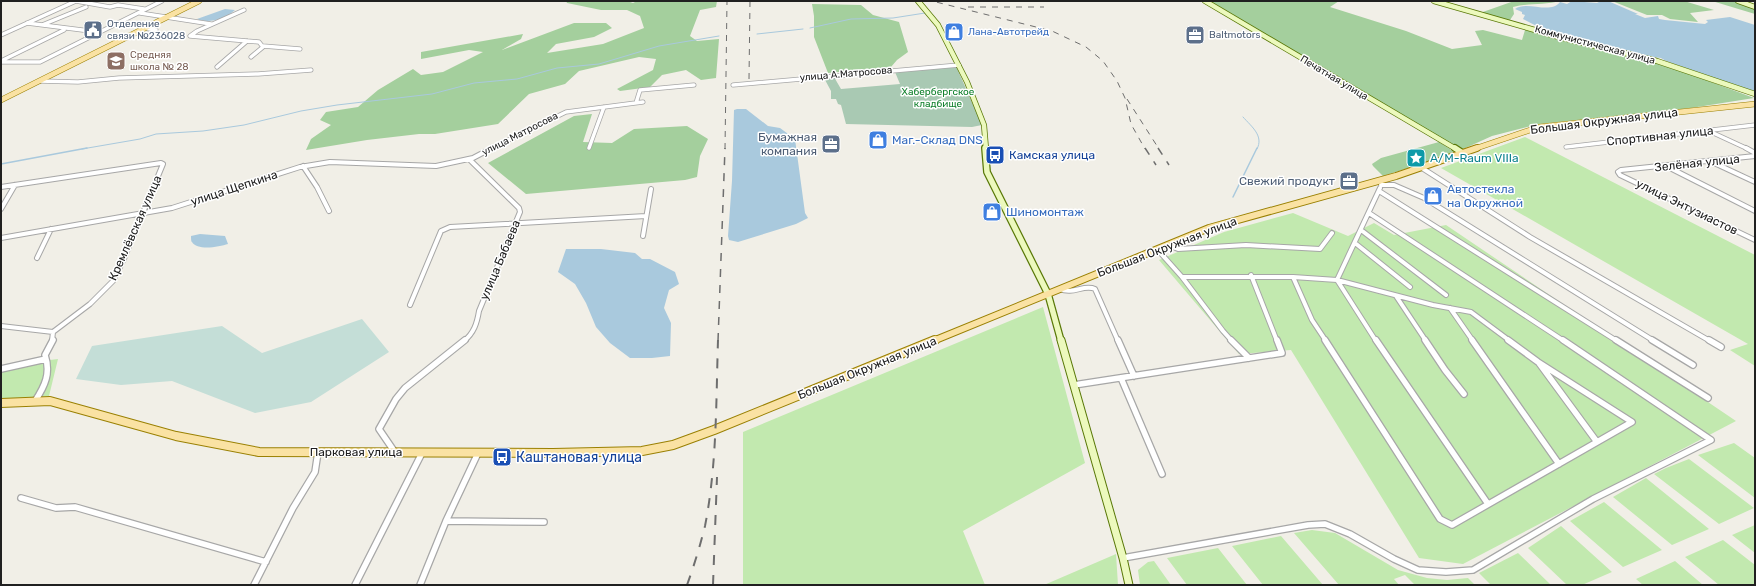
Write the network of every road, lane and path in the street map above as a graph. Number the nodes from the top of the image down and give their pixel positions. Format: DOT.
graph roads {
  1 [pos="76,1"];
  2 [pos="162,1"];
  3 [pos="199,1"];
  4 [pos="918,1"];
  5 [pos="1205,1"];
  6 [pos="1434,1"];
  7 [pos="1738,1"];
  8 [pos="119,3"];
  9 [pos="86,7"];
  10 [pos="1755,7"];
  11 [pos="144,9"];
  12 [pos="244,10"];
  13 [pos="138,14"];
  14 [pos="164,18"];
  15 [pos="27,23"];
  16 [pos="211,24"];
  17 [pos="42,25"];
  18 [pos="144,28"];
  19 [pos="65,29"];
  20 [pos="156,30"];
  21 [pos="99,32"];
  22 [pos="1,35"];
  23 [pos="247,41"];
  24 [pos="263,46"];
  25 [pos="300,49"];
  26 [pos="251,57"];
  27 [pos="1,62"];
  28 [pos="959,65"];
  29 [pos="217,67"];
  30 [pos="311,70"];
  31 [pos="39,81"];
  32 [pos="694,85"];
  33 [pos="733,85"];
  34 [pos="1755,94"];
  35 [pos="1,100"];
  36 [pos="643,102"];
  37 [pos="636,103"];
  38 [pos="1755,104"];
  39 [pos="604,107"];
  40 [pos="1755,125"];
  41 [pos="1709,131"];
  42 [pos="1566,147"];
  43 [pos="589,148"];
  44 [pos="1755,153"];
  45 [pos="1464,154"];
  46 [pos="1755,156"];
  47 [pos="469,159"];
  48 [pos="1710,161"];
  49 [pos="303,166"];
  50 [pos="1666,166"];
  51 [pos="1422,168"];
  52 [pos="1620,175"];
  53 [pos="1755,182"];
  54 [pos="1379,183"];
  55 [pos="15,186"];
  56 [pos="1,187"];
  57 [pos="651,189"];
  58 [pos="1379,191"];
  59 [pos="1,209"];
  60 [pos="328,211"];
  61 [pos="1755,212"];
  62 [pos="1369,213"];
  63 [pos="142,214"];
  64 [pos="646,216"];
  65 [pos="515,223"];
  66 [pos="51,229"];
  67 [pos="1361,230"];
  68 [pos="1332,233"];
  69 [pos="643,236"];
  70 [pos="1,238"];
  71 [pos="1755,240"];
  72 [pos="1355,243"];
  73 [pos="1168,245"];
  74 [pos="1157,250"];
  75 [pos="37,258"];
  76 [pos="1251,275"];
  77 [pos="1292,276"];
  78 [pos="1182,277"];
  79 [pos="1336,280"];
  80 [pos="1410,287"];
  81 [pos="1060,289"];
  82 [pos="1048,294"];
  83 [pos="1446,295"];
  84 [pos="1396,296"];
  85 [pos="410,305"];
  86 [pos="1450,308"];
  87 [pos="1,326"];
  88 [pos="53,332"];
  89 [pos="1721,347"];
  90 [pos="1249,358"];
  91 [pos="46,359"];
  92 [pos="1538,362"];
  93 [pos="1693,365"];
  94 [pos="1,368"];
  95 [pos="1134,376"];
  96 [pos="1121,378"];
  97 [pos="1074,385"];
  98 [pos="1464,394"];
  99 [pos="1708,398"];
  100 [pos="35,402"];
  101 [pos="1,403"];
  102 [pos="714,430"];
  103 [pos="1597,442"];
  104 [pos="394,451"];
  105 [pos="318,452"];
  106 [pos="423,452"];
  107 [pos="478,452"];
  108 [pos="1559,464"];
  109 [pos="1162,474"];
  110 [pos="21,498"];
  111 [pos="1488,504"];
  112 [pos="446,521"];
  113 [pos="544,522"];
  114 [pos="1123,558"];
  115 [pos="266,562"];
  116 [pos="254,585"];
  117 [pos="356,585"];
  118 [pos="420,585"];
  119 [pos="1130,585"];
  1 -- 8 [label="street"];
  1 -- 15 [label="street"];
  2 -- 11 [label="street"];
  3 -- 14 [label="main road"];
  4 -- 28 [label="street"];
  5 -- 45 [label="street, Печатная улица"];
  6 -- 34 [label="street, Коммунистическая улица"];
  7 -- 10 [label="street"];
  8 -- 11 [label="street"];
  9 -- 17 [label="street"];
  11 -- 13 [label="street"];
  12 -- 16 [label="street"];
  13 -- 14 [label="street"];
  13 -- 21 [label="street"];
  14 -- 16 [label="street"];
  14 -- 18 [label="main road"];
  15 -- 17 [label="street"];
  15 -- 22 [label="street"];
  16 -- 23 [label="street"];
  17 -- 19 [label="street"];
  18 -- 20 [label="street"];
  18 -- 31 [label="main road"];
  19 -- 21 [label="street"];
  19 -- 27 [label="street"];
  21 -- 27 [label="street"];
  23 -- 24 [label="street"];
  23 -- 29 [label="street"];
  24 -- 25 [label="street"];
  24 -- 26 [label="street"];
  28 -- 33 [label="street, улица А.Матросова"];
  28 -- 82 [label="street"];
  30 -- 31 [label="street"];
  31 -- 35 [label="main road"];
  32 -- 37 [label="street"];
  36 -- 37 [label="street, улица Матросова"];
  37 -- 39 [label="street, улица Матросова"];
  38 -- 45 [label="main road, Большая Окружная улица"];
  39 -- 43 [label="street"];
  39 -- 47 [label="street, улица Матросова"];
  40 -- 41 [label="street, Спортивная улица"];
  41 -- 42 [label="street, Спортивная улица"];
  41 -- 44 [label="street"];
  45 -- 51 [label="main road, Большая Окружная улица"];
  46 -- 48 [label="street, Зелёная улица"];
  47 -- 49 [label="street, улица Щепкина"];
  47 -- 65 [label="street, улица Бабаева"];
  48 -- 50 [label="street, Зелёная улица"];
  48 -- 53 [label="street"];
  49 -- 60 [label="street"];
  49 -- 63 [label="street, улица Щепкина"];
  50 -- 52 [label="street, Зелёная улица"];
  50 -- 61 [label="street"];
  51 -- 54 [label="main road, Большая Окружная улица"];
  51 -- 89 [label="street"];
  52 -- 71 [label="street, улица Энтузиастов"];
  54 -- 58 [label="street"];
  54 -- 73 [label="main road, Большая Окружная улица"];
  54 -- 93 [label="street"];
  55 -- 56 [label="street"];
  55 -- 59 [label="street"];
  55 -- 63 [label="street, Кремлёвская улица"];
  57 -- 64 [label="street"];
  58 -- 62 [label="street"];
  58 -- 99 [label="street"];
  62 -- 67 [label="street"];
  62 -- 114 [label="street"];
  63 -- 66 [label="street, улица Щепкина"];
  63 -- 88 [label="street, Кремлёвская улица"];
  64 -- 65 [label="street"];
  64 -- 69 [label="street"];
  65 -- 85 [label="street"];
  65 -- 104 [label="street, улица Бабаева"];
  66 -- 70 [label="street, улица Щепкина"];
  66 -- 75 [label="street"];
  67 -- 72 [label="street"];
  67 -- 83 [label="street"];
  68 -- 73 [label="street"];
  72 -- 79 [label="street"];
  72 -- 80 [label="street"];
  73 -- 74 [label="main road, Большая Окружная улица"];
  74 -- 78 [label="street"];
  74 -- 81 [label="main road, Большая Окружная улица"];
  76 -- 77 [label="street"];
  76 -- 78 [label="street"];
  76 -- 90 [label="street"];
  77 -- 79 [label="street"];
  77 -- 111 [label="street"];
  78 -- 90 [label="street"];
  79 -- 84 [label="street"];
  79 -- 111 [label="street"];
  81 -- 82 [label="main road, Большая Окружная улица"];
  81 -- 95 [label="street"];
  82 -- 97 [label="street"];
  82 -- 102 [label="main road, Большая Окружная улица"];
  84 -- 86 [label="street"];
  84 -- 98 [label="street"];
  86 -- 92 [label="street"];
  86 -- 108 [label="street"];
  87 -- 88 [label="street"];
  88 -- 91 [label="street"];
  90 -- 95 [label="street"];
  91 -- 94 [label="street"];
  91 -- 100 [label="street"];
  92 -- 103 [label="street"];
  92 -- 103 [label="street"];
  95 -- 96 [label="street"];
  96 -- 97 [label="street"];
  96 -- 109 [label="street"];
  97 -- 114 [label="street"];
  100 -- 101 [label="main road, Парковая улица"];
  100 -- 105 [label="main road, Парковая улица"];
  102 -- 107 [label="main road, Парковая улица"];
  103 -- 108 [label="street"];
  104 -- 105 [label="main road, Парковая улица"];
  104 -- 106 [label="main road, Парковая улица"];
  105 -- 115 [label="street"];
  106 -- 107 [label="main road, Парковая улица"];
  106 -- 117 [label="street"];
  107 -- 112 [label="street"];
  108 -- 111 [label="street"];
  110 -- 115 [label="street"];
  112 -- 113 [label="street"];
  112 -- 118 [label="street"];
  114 -- 119 [label="street"];
  115 -- 116 [label="street"];
}
